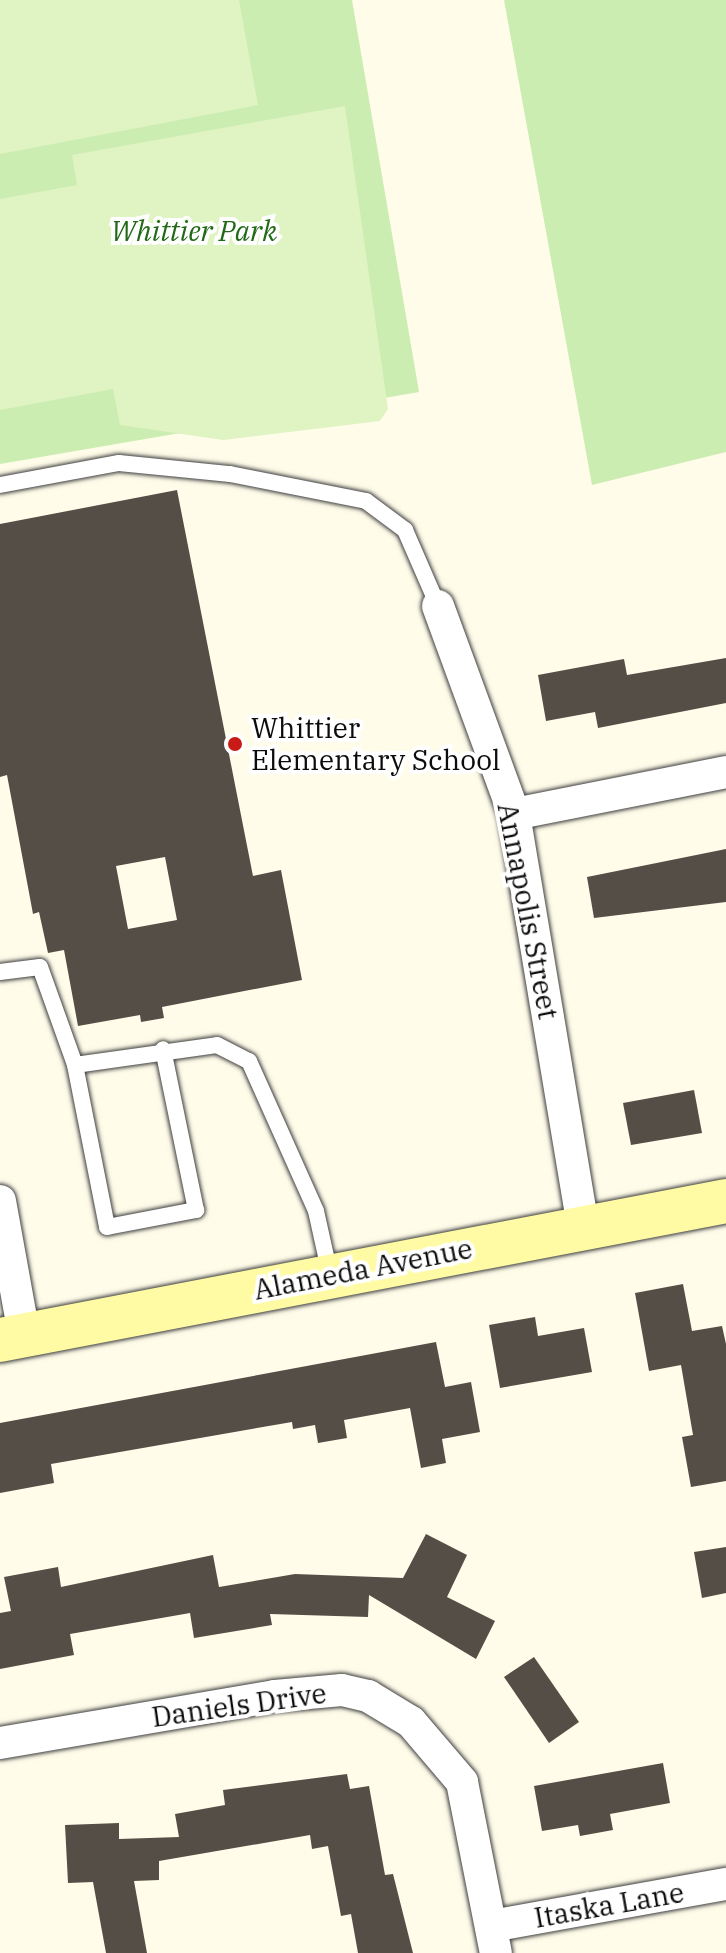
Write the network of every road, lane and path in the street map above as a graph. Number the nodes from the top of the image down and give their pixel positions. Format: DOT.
graph roads {
  1 [pos="0,485"];
  2 [pos="438,606"];
  3 [pos="726,772"];
  4 [pos="514,814"];
  5 [pos="0,972"];
  6 [pos="163,1049"];
  7 [pos="75,1065"];
  8 [pos="0,1201"];
  9 [pos="726,1201"];
  10 [pos="583,1226"];
  11 [pos="330,1275"];
  12 [pos="12,1337"];
  13 [pos="0,1743"];
  14 [pos="726,1884"];
  15 [pos="494,1939"];
  1 -- 2 [label="lane"];
  2 -- 4 [label="street, Annapolis Street"];
  3 -- 4 [label="street"];
  4 -- 10 [label="street, Annapolis Street"];
  5 -- 7 [label="lane"];
  6 -- 7 [label="lane"];
  6 -- 7 [label="lane"];
  6 -- 11 [label="lane"];
  8 -- 12 [label="street"];
  9 -- 10 [label="street, Alameda Avenue"];
  10 -- 11 [label="street, Alameda Avenue"];
  11 -- 12 [label="street, Alameda Avenue"];
  13 -- 15 [label="street, Daniels Drive"];
  14 -- 15 [label="street, Itaska Lane"];
}
